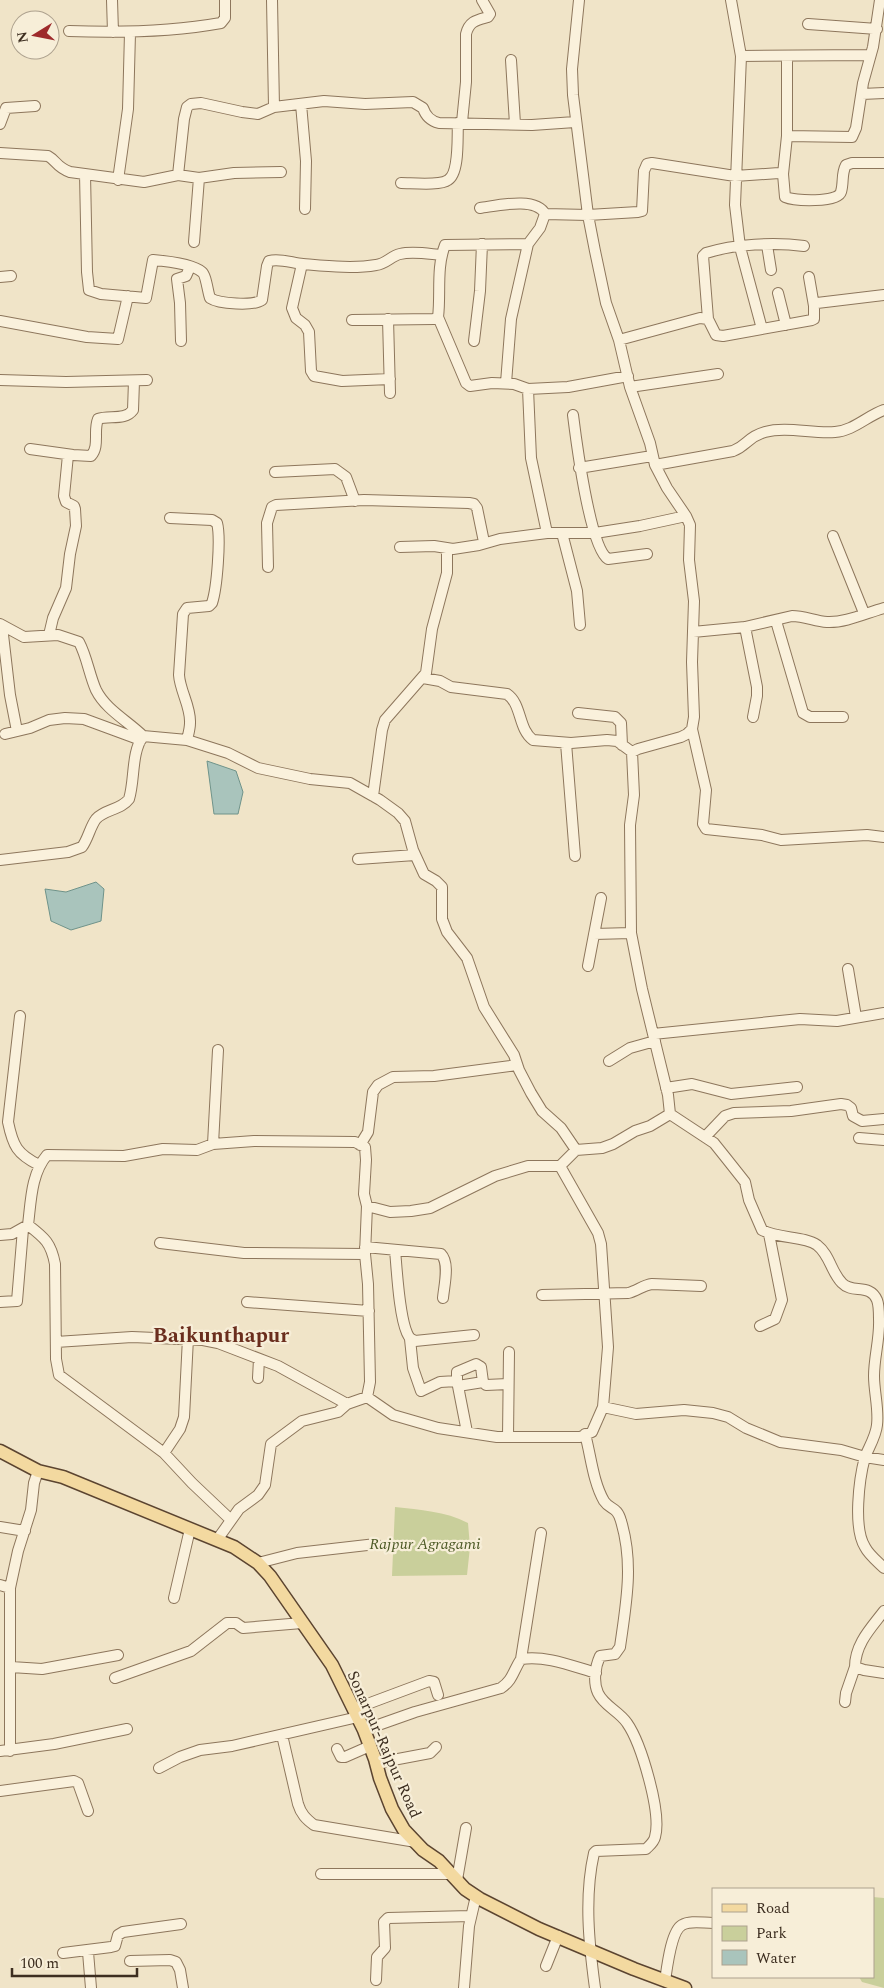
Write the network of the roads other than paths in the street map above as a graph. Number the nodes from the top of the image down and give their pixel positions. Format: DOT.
graph roads {
  1 [pos="112,0"];
  2 [pos="225,0"];
  3 [pos="272,0"];
  4 [pos="482,0"];
  5 [pos="579,0"];
  6 [pos="731,0"];
  7 [pos="880,0"];
  8 [pos="808,24"];
  9 [pos="876,29"];
  10 [pos="68,31"];
  11 [pos="113,32"];
  12 [pos="130,33"];
  13 [pos="870,55"];
  14 [pos="741,56"];
  15 [pos="787,56"];
  16 [pos="511,60"];
  17 [pos="884,93"];
  18 [pos="862,94"];
  19 [pos="301,104"];
  20 [pos="34,106"];
  21 [pos="274,107"];
  22 [pos="460,122"];
  23 [pos="575,122"];
  24 [pos="0,124"];
  25 [pos="516,124"];
  26 [pos="787,136"];
  27 [pos="0,153"];
  28 [pos="884,163"];
  29 [pos="281,172"];
  30 [pos="85,174"];
  31 [pos="783,174"];
  32 [pos="178,175"];
  33 [pos="735,176"];
  34 [pos="199,178"];
  35 [pos="118,180"];
  36 [pos="401,183"];
  37 [pos="480,208"];
  38 [pos="305,209"];
  39 [pos="546,214"];
  40 [pos="588,215"];
  41 [pos="194,242"];
  42 [pos="482,244"];
  43 [pos="528,244"];
  44 [pos="767,245"];
  45 [pos="804,246"];
  46 [pos="740,247"];
  47 [pos="442,255"];
  48 [pos="302,264"];
  49 [pos="190,267"];
  50 [pos="771,270"];
  51 [pos="12,276"];
  52 [pos="0,277"];
  53 [pos="808,277"];
  54 [pos="778,293"];
  55 [pos="884,295"];
  56 [pos="128,296"];
  57 [pos="814,306"];
  58 [pos="438,317"];
  59 [pos="388,319"];
  60 [pos="708,319"];
  61 [pos="352,320"];
  62 [pos="0,321"];
  63 [pos="786,325"];
  64 [pos="762,329"];
  65 [pos="619,340"];
  66 [pos="181,341"];
  67 [pos="474,341"];
  68 [pos="718,374"];
  69 [pos="390,379"];
  70 [pos="0,380"];
  71 [pos="134,380"];
  72 [pos="147,380"];
  73 [pos="629,382"];
  74 [pos="506,383"];
  75 [pos="528,389"];
  76 [pos="390,393"];
  77 [pos="884,410"];
  78 [pos="572,415"];
  79 [pos="30,449"];
  80 [pos="68,455"];
  81 [pos="654,461"];
  82 [pos="579,468"];
  83 [pos="275,472"];
  84 [pos="354,501"];
  85 [pos="686,516"];
  86 [pos="170,518"];
  87 [pos="595,532"];
  88 [pos="547,533"];
  89 [pos="562,533"];
  90 [pos="833,536"];
  91 [pos="484,542"];
  92 [pos="400,547"];
  93 [pos="447,550"];
  94 [pos="647,554"];
  95 [pos="268,567"];
  96 [pos="884,608"];
  97 [pos="864,614"];
  98 [pos="776,621"];
  99 [pos="1,625"];
  100 [pos="580,625"];
  101 [pos="745,627"];
  102 [pos="693,632"];
  103 [pos="49,635"];
  104 [pos="423,678"];
  105 [pos="578,713"];
  106 [pos="843,716"];
  107 [pos="753,717"];
  108 [pos="692,729"];
  109 [pos="17,731"];
  110 [pos="5,734"];
  111 [pos="142,738"];
  112 [pos="187,740"];
  113 [pos="566,743"];
  114 [pos="622,745"];
  115 [pos="632,752"];
  116 [pos="372,796"];
  117 [pos="884,837"];
  118 [pos="416,855"];
  119 [pos="575,856"];
  120 [pos="358,859"];
  121 [pos="0,860"];
  122 [pos="601,898"];
  123 [pos="594,934"];
  124 [pos="631,934"];
  125 [pos="588,966"];
  126 [pos="848,969"];
  127 [pos="884,1013"];
  128 [pos="20,1016"];
  129 [pos="856,1017"];
  130 [pos="654,1038"];
  131 [pos="218,1050"];
  132 [pos="609,1061"];
  133 [pos="518,1065"];
  134 [pos="797,1087"];
  135 [pos="666,1088"];
  136 [pos="670,1114"];
  137 [pos="884,1119"];
  138 [pos="705,1137"];
  139 [pos="858,1138"];
  140 [pos="884,1140"];
  141 [pos="214,1144"];
  142 [pos="360,1145"];
  143 [pos="576,1150"];
  144 [pos="39,1165"];
  145 [pos="560,1166"];
  146 [pos="367,1206"];
  147 [pos="26,1227"];
  148 [pos="0,1234"];
  149 [pos="769,1234"];
  150 [pos="160,1243"];
  151 [pos="395,1250"];
  152 [pos="365,1251"];
  153 [pos="701,1286"];
  154 [pos="604,1294"];
  155 [pos="542,1295"];
  156 [pos="443,1298"];
  157 [pos="881,1300"];
  158 [pos="0,1302"];
  159 [pos="247,1302"];
  160 [pos="369,1311"];
  161 [pos="760,1326"];
  162 [pos="474,1335"];
  163 [pos="188,1338"];
  164 [pos="410,1339"];
  165 [pos="56,1342"];
  166 [pos="509,1352"];
  167 [pos="259,1359"];
  168 [pos="258,1378"];
  169 [pos="483,1382"];
  170 [pos="458,1384"];
  171 [pos="508,1384"];
  172 [pos="367,1397"];
  173 [pos="347,1404"];
  174 [pos="603,1407"];
  175 [pos="467,1432"];
  176 [pos="585,1434"];
  177 [pos="508,1436"];
  178 [pos="0,1451"];
  179 [pos="164,1454"];
  180 [pos="865,1457"];
  181 [pos="884,1460"];
  182 [pos="38,1472"];
  183 [pos="231,1520"];
  184 [pos="0,1526"];
  185 [pos="190,1529"];
  186 [pos="25,1531"];
  187 [pos="541,1533"];
  188 [pos="217,1540"];
  189 [pos="376,1544"];
  190 [pos="258,1563"];
  191 [pos="884,1568"];
  192 [pos="5,1586"];
  193 [pos="174,1598"];
  194 [pos="884,1611"];
  195 [pos="302,1623"];
  196 [pos="118,1655"];
  197 [pos="521,1659"];
  198 [pos="11,1667"];
  199 [pos="855,1667"];
  200 [pos="596,1673"];
  201 [pos="884,1673"];
  202 [pos="115,1678"];
  203 [pos="438,1695"];
  204 [pos="845,1702"];
  205 [pos="356,1713"];
  206 [pos="127,1729"];
  207 [pos="364,1730"];
  208 [pos="282,1735"];
  209 [pos="370,1746"];
  210 [pos="436,1747"];
  211 [pos="338,1749"];
  212 [pos="5,1751"];
  213 [pos="376,1763"];
  214 [pos="159,1768"];
  215 [pos="0,1791"];
  216 [pos="88,1811"];
  217 [pos="466,1828"];
  218 [pos="416,1842"];
  219 [pos="321,1874"];
  220 [pos="454,1877"];
  221 [pos="476,1896"];
  222 [pos="472,1916"];
  223 [pos="712,1923"];
  224 [pos="181,1924"];
  225 [pos="558,1936"];
  226 [pos="590,1950"];
  227 [pos="88,1952"];
  228 [pos="63,1954"];
  229 [pos="130,1961"];
  230 [pos="546,1966"];
  231 [pos="376,1980"];
  232 [pos="665,1981"];
  233 [pos="91,1988"];
  234 [pos="183,1988"];
  235 [pos="464,1988"];
  236 [pos="595,1988"];
  237 [pos="685,1988"];
  1 -- 11 [label="street"];
  2 -- 12 [label="street"];
  3 -- 21 [label="street"];
  4 -- 22 [label="street"];
  5 -- 23 [label="street"];
  6 -- 14 [label="street"];
  7 -- 9 [label="street"];
  8 -- 9 [label="street"];
  9 -- 13 [label="street"];
  10 -- 11 [label="street"];
  11 -- 12 [label="street"];
  12 -- 35 [label="street"];
  13 -- 15 [label="street"];
  13 -- 18 [label="street"];
  14 -- 15 [label="street"];
  14 -- 33 [label="street"];
  15 -- 26 [label="street"];
  16 -- 25 [label="street"];
  17 -- 18 [label="street"];
  18 -- 26 [label="street"];
  19 -- 21 [label="street"];
  19 -- 22 [label="street"];
  19 -- 38 [label="street"];
  20 -- 24 [label="street"];
  21 -- 32 [label="street"];
  22 -- 25 [label="street"];
  22 -- 36 [label="street"];
  23 -- 25 [label="street"];
  23 -- 40 [label="street"];
  26 -- 31 [label="street"];
  27 -- 30 [label="street"];
  28 -- 31 [label="street"];
  29 -- 34 [label="street"];
  30 -- 35 [label="street"];
  30 -- 56 [label="street"];
  31 -- 33 [label="street"];
  32 -- 34 [label="street"];
  32 -- 35 [label="street"];
  33 -- 40 [label="street"];
  33 -- 46 [label="street"];
  34 -- 41 [label="street"];
  37 -- 39 [label="street"];
  39 -- 40 [label="street"];
  39 -- 43 [label="street"];
  40 -- 65 [label="street"];
  42 -- 43 [label="street"];
  42 -- 47 [label="street"];
  42 -- 67 [label="street"];
  43 -- 74 [label="street"];
  44 -- 45 [label="street"];
  44 -- 46 [label="street"];
  44 -- 50 [label="street"];
  46 -- 60 [label="street"];
  46 -- 64 [label="street"];
  47 -- 48 [label="street"];
  47 -- 58 [label="street"];
  48 -- 49 [label="street"];
  48 -- 69 [label="street"];
  49 -- 56 [label="street"];
  49 -- 66 [label="street"];
  51 -- 52 [label="street"];
  53 -- 57 [label="street"];
  54 -- 63 [label="street"];
  55 -- 57 [label="street"];
  56 -- 62 [label="street"];
  57 -- 63 [label="street"];
  58 -- 59 [label="street"];
  58 -- 74 [label="street"];
  59 -- 61 [label="street"];
  59 -- 69 [label="street"];
  60 -- 64 [label="street"];
  60 -- 65 [label="street"];
  63 -- 64 [label="street"];
  65 -- 73 [label="street"];
  68 -- 73 [label="street"];
  69 -- 76 [label="street"];
  70 -- 71 [label="street"];
  71 -- 72 [label="street"];
  71 -- 80 [label="street"];
  73 -- 75 [label="street"];
  73 -- 81 [label="street"];
  74 -- 75 [label="street"];
  75 -- 88 [label="street"];
  77 -- 81 [label="street"];
  78 -- 82 [label="street"];
  79 -- 80 [label="street"];
  80 -- 103 [label="street"];
  81 -- 82 [label="street"];
  81 -- 85 [label="street"];
  82 -- 87 [label="street"];
  83 -- 84 [label="street"];
  84 -- 91 [label="street"];
  84 -- 95 [label="street"];
  85 -- 87 [label="street"];
  85 -- 102 [label="street"];
  86 -- 112 [label="street"];
  87 -- 89 [label="street"];
  87 -- 94 [label="street"];
  88 -- 89 [label="street"];
  88 -- 91 [label="street"];
  89 -- 100 [label="street"];
  90 -- 97 [label="street"];
  91 -- 93 [label="street"];
  92 -- 93 [label="street"];
  93 -- 104 [label="street"];
  96 -- 97 [label="street"];
  97 -- 98 [label="street"];
  98 -- 101 [label="street"];
  98 -- 106 [label="street"];
  99 -- 103 [label="street"];
  99 -- 109 [label="street"];
  101 -- 102 [label="street"];
  101 -- 107 [label="street"];
  102 -- 108 [label="street"];
  103 -- 111 [label="street"];
  104 -- 113 [label="street"];
  104 -- 116 [label="street"];
  105 -- 114 [label="street"];
  108 -- 115 [label="street"];
  108 -- 117 [label="street"];
  109 -- 110 [label="street"];
  109 -- 111 [label="street"];
  111 -- 112 [label="street"];
  111 -- 121 [label="street"];
  112 -- 116 [label="street"];
  113 -- 114 [label="street"];
  113 -- 119 [label="street"];
  114 -- 115 [label="street"];
  115 -- 124 [label="street"];
  116 -- 118 [label="street"];
  118 -- 120 [label="street"];
  118 -- 133 [label="street"];
  122 -- 123 [label="street"];
  123 -- 124 [label="street"];
  123 -- 125 [label="street"];
  124 -- 130 [label="street"];
  126 -- 129 [label="street"];
  127 -- 129 [label="street"];
  128 -- 144 [label="street"];
  129 -- 130 [label="street"];
  130 -- 132 [label="street"];
  130 -- 135 [label="street"];
  131 -- 141 [label="street"];
  133 -- 142 [label="street"];
  133 -- 143 [label="street"];
  134 -- 135 [label="street"];
  135 -- 136 [label="street"];
  136 -- 138 [label="street"];
  136 -- 143 [label="street"];
  137 -- 138 [label="street"];
  138 -- 149 [label="street"];
  139 -- 140 [label="street"];
  141 -- 142 [label="street"];
  141 -- 144 [label="street"];
  142 -- 146 [label="street"];
  143 -- 145 [label="street"];
  144 -- 147 [label="street"];
  145 -- 146 [label="street"];
  145 -- 154 [label="street"];
  146 -- 152 [label="street"];
  147 -- 148 [label="street"];
  147 -- 158 [label="street"];
  147 -- 165 [label="street"];
  149 -- 157 [label="street"];
  149 -- 161 [label="street"];
  150 -- 152 [label="street"];
  151 -- 152 [label="street"];
  151 -- 156 [label="street"];
  151 -- 164 [label="street"];
  152 -- 160 [label="street"];
  153 -- 154 [label="street"];
  154 -- 155 [label="street"];
  154 -- 174 [label="street"];
  157 -- 180 [label="street"];
  159 -- 160 [label="street"];
  160 -- 172 [label="street"];
  162 -- 164 [label="street"];
  163 -- 165 [label="street"];
  163 -- 167 [label="street"];
  163 -- 179 [label="street"];
  164 -- 170 [label="street"];
  165 -- 179 [label="street"];
  166 -- 171 [label="street"];
  167 -- 168 [label="street"];
  167 -- 173 [label="street"];
  169 -- 170 [label="street"];
  169 -- 170 [label="street"];
  169 -- 171 [label="street"];
  170 -- 175 [label="street"];
  171 -- 177 [label="street"];
  172 -- 173 [label="street"];
  172 -- 175 [label="street"];
  173 -- 183 [label="street"];
  174 -- 176 [label="street"];
  174 -- 180 [label="street"];
  175 -- 177 [label="street"];
  176 -- 177 [label="street"];
  176 -- 200 [label="street"];
  178 -- 182 [label="main road, Sonarpur-Rajpur Road"];
  179 -- 183 [label="street"];
  180 -- 181 [label="street"];
  180 -- 191 [label="street"];
  182 -- 185 [label="main road, Sonarpur-Rajpur Road"];
  182 -- 186 [label="street"];
  183 -- 188 [label="street"];
  184 -- 186 [label="street"];
  185 -- 188 [label="main road, Sonarpur-Rajpur Road"];
  185 -- 193 [label="street"];
  186 -- 192 [label="street"];
  187 -- 197 [label="street"];
  188 -- 190 [label="main road, Sonarpur-Rajpur Road"];
  189 -- 190 [label="street"];
  190 -- 195 [label="main road, Sonarpur-Rajpur Road"];
  192 -- 198 [label="street"];
  194 -- 199 [label="street"];
  195 -- 202 [label="street"];
  195 -- 205 [label="main road, Sonarpur-Rajpur Road"];
  196 -- 198 [label="street"];
  197 -- 200 [label="street"];
  197 -- 207 [label="street"];
  198 -- 212 [label="street"];
  199 -- 201 [label="street"];
  199 -- 204 [label="street"];
  200 -- 226 [label="street"];
  203 -- 205 [label="street"];
  205 -- 207 [label="main road, Sonarpur-Rajpur Road"];
  205 -- 208 [label="street"];
  206 -- 212 [label="street"];
  207 -- 209 [label="main road, Sonarpur-Rajpur Road"];
  208 -- 214 [label="street"];
  208 -- 218 [label="street"];
  209 -- 211 [label="street"];
  209 -- 213 [label="main road, Sonarpur-Rajpur Road"];
  210 -- 213 [label="street"];
  213 -- 218 [label="main road, Sonarpur-Rajpur Road"];
  215 -- 216 [label="street"];
  217 -- 220 [label="street"];
  218 -- 220 [label="main road, Sonarpur-Rajpur Road"];
  219 -- 220 [label="street"];
  220 -- 221 [label="main road, Sonarpur-Rajpur Road"];
  221 -- 222 [label="street"];
  221 -- 225 [label="main road, Sonarpur-Rajpur Road"];
  222 -- 231 [label="street"];
  222 -- 235 [label="street"];
  223 -- 232 [label="street"];
  224 -- 227 [label="street"];
  225 -- 226 [label="main road, Sonarpur-Rajpur Road"];
  225 -- 230 [label="street"];
  226 -- 232 [label="main road, Sonarpur-Rajpur Road"];
  226 -- 236 [label="street"];
  227 -- 228 [label="street"];
  227 -- 233 [label="street"];
  229 -- 234 [label="street"];
  232 -- 237 [label="main road, Sonarpur-Rajpur Road"];
}
